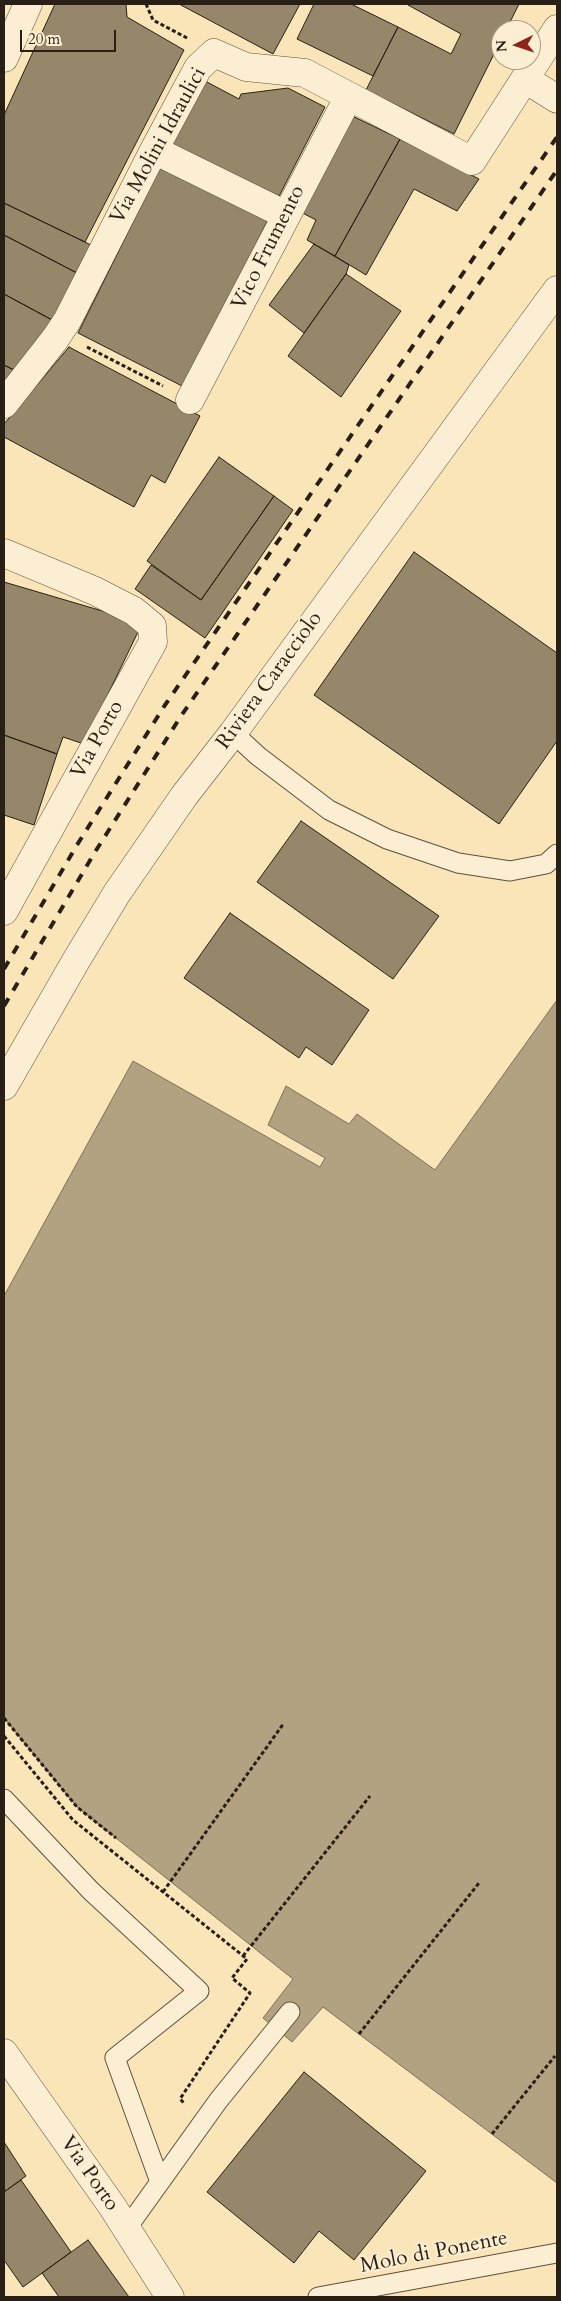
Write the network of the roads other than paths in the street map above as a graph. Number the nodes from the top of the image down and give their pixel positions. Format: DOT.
graph roads {
  1 [pos="28,4"];
  2 [pos="557,29"];
  3 [pos="4,58"];
  4 [pos="525,79"];
  5 [pos="349,96"];
  6 [pos="557,99"];
  7 [pos="154,150"];
  8 [pos="286,215"];
  9 [pos="557,290"];
  10 [pos="190,400"];
  11 [pos="4,404"];
  12 [pos="4,553"];
  13 [pos="233,733"];
  14 [pos="557,854"];
  15 [pos="4,912"];
  16 [pos="4,1086"];
  17 [pos="4,1799"];
  18 [pos="290,2012"];
  19 [pos="4,2053"];
  20 [pos="160,2182"];
  21 [pos="127,2228"];
  22 [pos="557,2253"];
  23 [pos="170,2297"];
  24 [pos="318,2297"];
  1 -- 3 [label="street"];
  2 -- 4 [label="street"];
  4 -- 5 [label="street, Via Molini Idraulici"];
  4 -- 6 [label="street"];
  5 -- 7 [label="street, Via Molini Idraulici"];
  5 -- 8 [label="street, Vico Frumento"];
  7 -- 8 [label="street"];
  7 -- 11 [label="street, Via Molini Idraulici"];
  8 -- 10 [label="street, Vico Frumento"];
  9 -- 13 [label="street, Riviera Caracciolo"];
  12 -- 15 [label="street, Via Porto"];
  13 -- 14 [label="lane"];
  13 -- 16 [label="street, Riviera Caracciolo"];
  17 -- 20 [label="lane"];
  18 -- 20 [label="lane"];
  19 -- 21 [label="street, Via Porto"];
  20 -- 21 [label="lane"];
  21 -- 23 [label="street, Via Porto"];
  22 -- 24 [label="lane, Molo di Ponente"];
}
